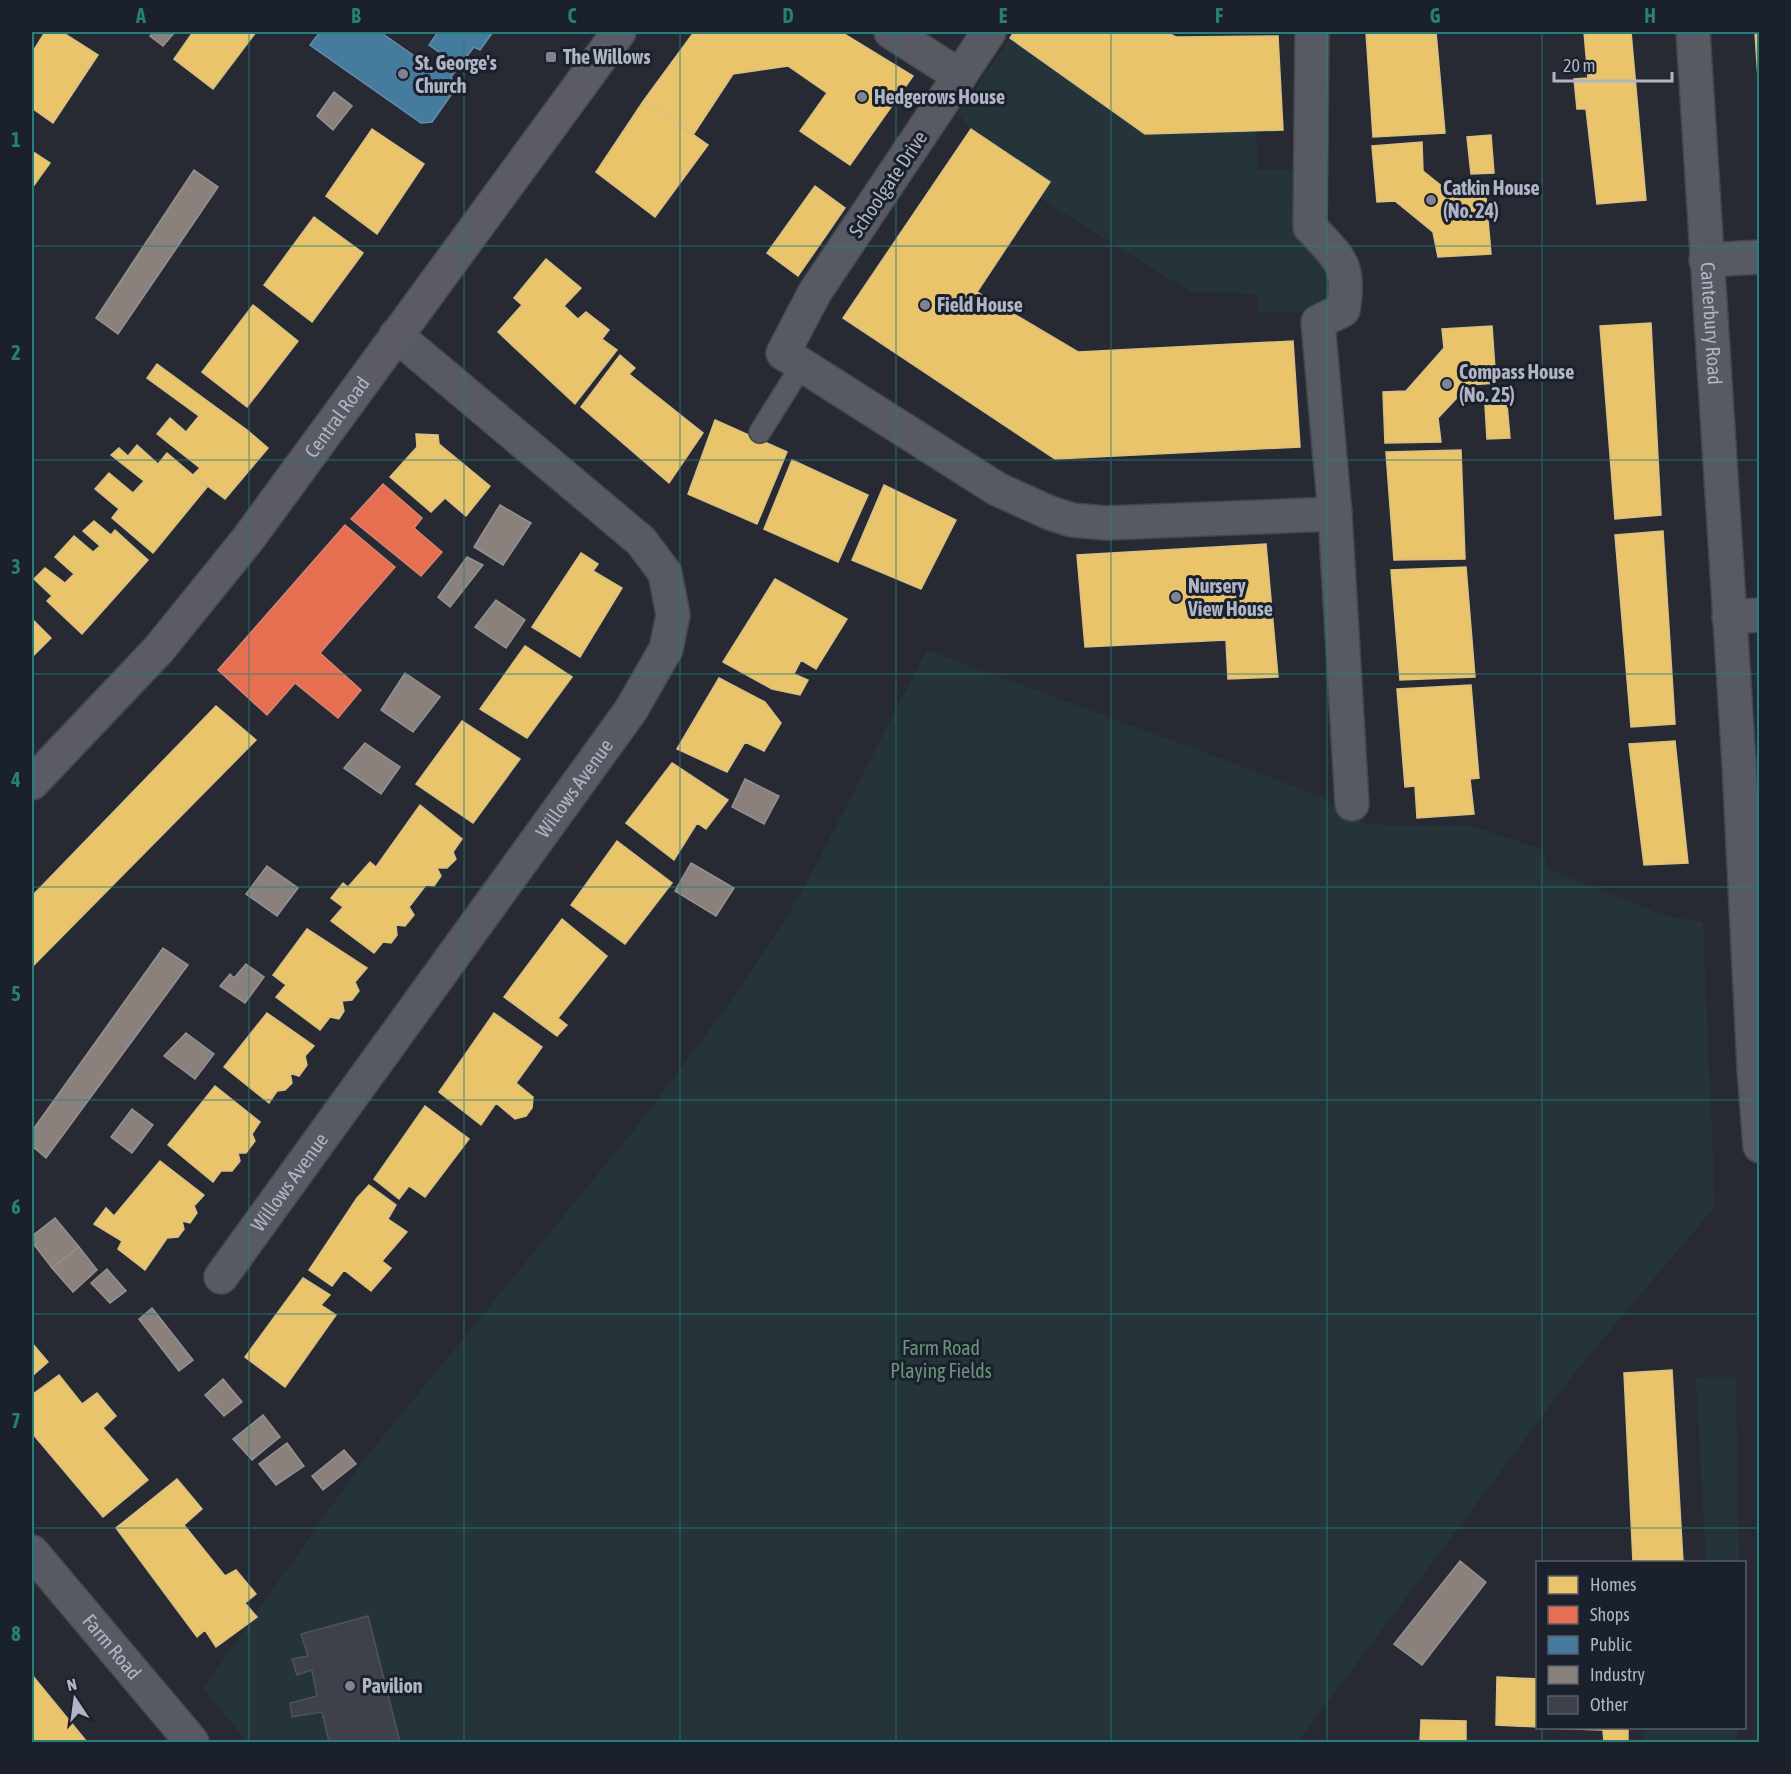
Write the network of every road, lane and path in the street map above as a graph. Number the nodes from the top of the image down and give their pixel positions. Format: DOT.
graph roads {
  1 [pos="619,32"];
  2 [pos="891,32"];
  3 [pos="989,32"];
  4 [pos="1312,32"];
  5 [pos="1692,32"];
  6 [pos="960,76"];
  7 [pos="1760,257"];
  8 [pos="1706,260"];
  9 [pos="396,335"];
  10 [pos="802,365"];
  11 [pos="760,432"];
  12 [pos="1335,514"];
  13 [pos="1744,616"];
  14 [pos="32,783"];
  15 [pos="1352,804"];
  16 [pos="1760,1146"];
  17 [pos="221,1277"];
  18 [pos="32,1552"];
  19 [pos="192,1743"];
  1 -- 9 [label="main road, Central Road"];
  2 -- 6 [label="street"];
  3 -- 6 [label="street, Schoolgate Drive"];
  4 -- 12 [label="street"];
  5 -- 8 [label="street, Canterbury Road"];
  6 -- 10 [label="street, Schoolgate Drive"];
  7 -- 8 [label="street"];
  8 -- 13 [label="street, Canterbury Road"];
  9 -- 14 [label="main road, Central Road"];
  9 -- 17 [label="street, Willows Avenue"];
  10 -- 11 [label="lane"];
  10 -- 12 [label="street"];
  12 -- 15 [label="street"];
  13 -- 16 [label="street, Canterbury Road"];
  18 -- 19 [label="street, Farm Road"];
}
